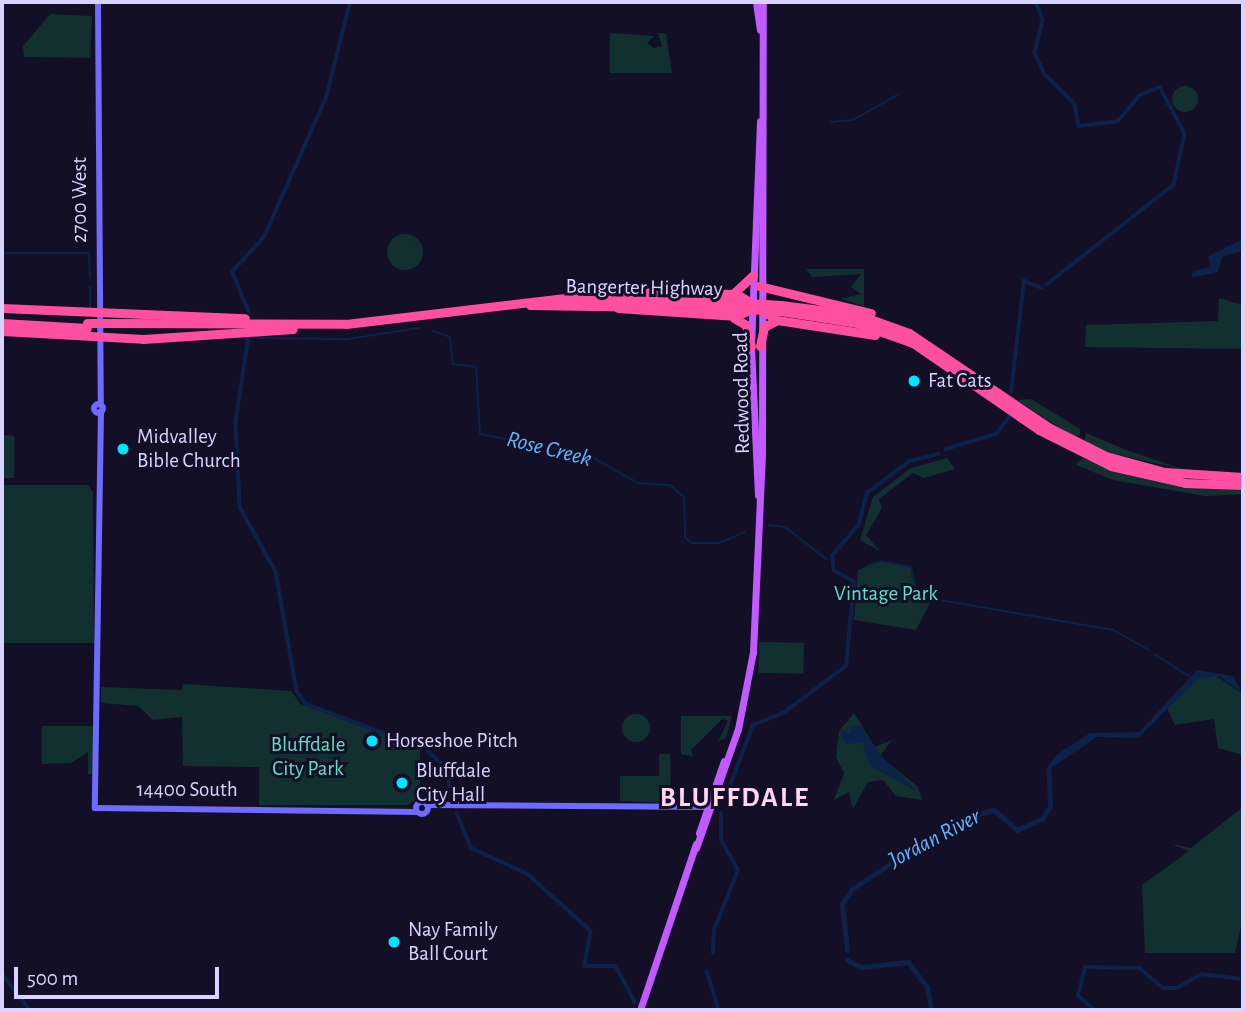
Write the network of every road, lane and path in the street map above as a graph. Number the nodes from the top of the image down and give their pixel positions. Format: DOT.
graph roads {
  1 [pos="98,2"];
  2 [pos="756,2"];
  3 [pos="763,2"];
  4 [pos="760,30"];
  5 [pos="760,121"];
  6 [pos="753,275"];
  7 [pos="759,286"];
  8 [pos="724,293"];
  9 [pos="521,300"];
  10 [pos="755,307"];
  11 [pos="2,308"];
  12 [pos="729,308"];
  13 [pos="780,308"];
  14 [pos="97,314"];
  15 [pos="2,317"];
  16 [pos="2,323"];
  17 [pos="319,324"];
  18 [pos="87,325"];
  19 [pos="108,326"];
  20 [pos="302,329"];
  21 [pos="2,331"];
  22 [pos="97,339"];
  23 [pos="755,346"];
  24 [pos="1072,445"];
  25 [pos="1088,452"];
  26 [pos="1243,477"];
  27 [pos="1243,485"];
  28 [pos="711,807"];
  29 [pos="95,808"];
  30 [pos="418,808"];
  31 [pos="427,809"];
  32 [pos="640,1010"];
  1 -- 14 [label="main road, 2700 West"];
  2 -- 4 [label="main road, Redwood Road"];
  3 -- 4 [label="main road, Redwood Road"];
  4 -- 5 [label="main road, Redwood Road"];
  5 -- 6 [label="main road, Redwood Road"];
  5 -- 7 [label="main road, Redwood Road"];
  6 -- 8 [label="highway"];
  6 -- 10 [label="main road, Redwood Road"];
  7 -- 10 [label="main road, Redwood Road"];
  7 -- 13 [label="highway"];
  8 -- 9 [label="highway"];
  8 -- 10 [label="highway"];
  9 -- 12 [label="highway, Bangerter Highway"];
  9 -- 17 [label="highway, Bangerter Highway"];
  10 -- 12 [label="highway"];
  10 -- 13 [label="highway"];
  10 -- 13 [label="highway"];
  10 -- 23 [label="main road, Redwood Road"];
  11 -- 14 [label="highway"];
  12 -- 13 [label="highway, Bangerter Highway, bridge"];
  12 -- 20 [label="highway, Bangerter Highway"];
  12 -- 23 [label="highway"];
  13 -- 23 [label="highway"];
  13 -- 24 [label="highway, Bangerter Highway"];
  13 -- 24 [label="highway, Bangerter Highway"];
  14 -- 17 [label="highway"];
  14 -- 22 [label="main road, 2700 West"];
  15 -- 18 [label="highway, Bangerter Highway"];
  16 -- 18 [label="highway, Bangerter Highway"];
  17 -- 19 [label="highway, Bangerter Highway"];
  18 -- 19 [label="highway, Bangerter Highway, bridge"];
  19 -- 20 [label="highway, Bangerter Highway"];
  20 -- 22 [label="highway"];
  21 -- 22 [label="highway"];
  22 -- 29 [label="main road, 2700 West"];
  23 -- 28 [label="main road, Redwood Road"];
  24 -- 25 [label="highway, Bangerter Highway"];
  25 -- 26 [label="highway, Bangerter Highway"];
  25 -- 27 [label="highway, Bangerter Highway"];
  28 -- 31 [label="main road"];
  28 -- 32 [label="main road, Redwood Road"];
  29 -- 30 [label="main road, 14400 South"];
  30 -- 31 [label="main road"];
  30 -- 31 [label="main road"];
}
